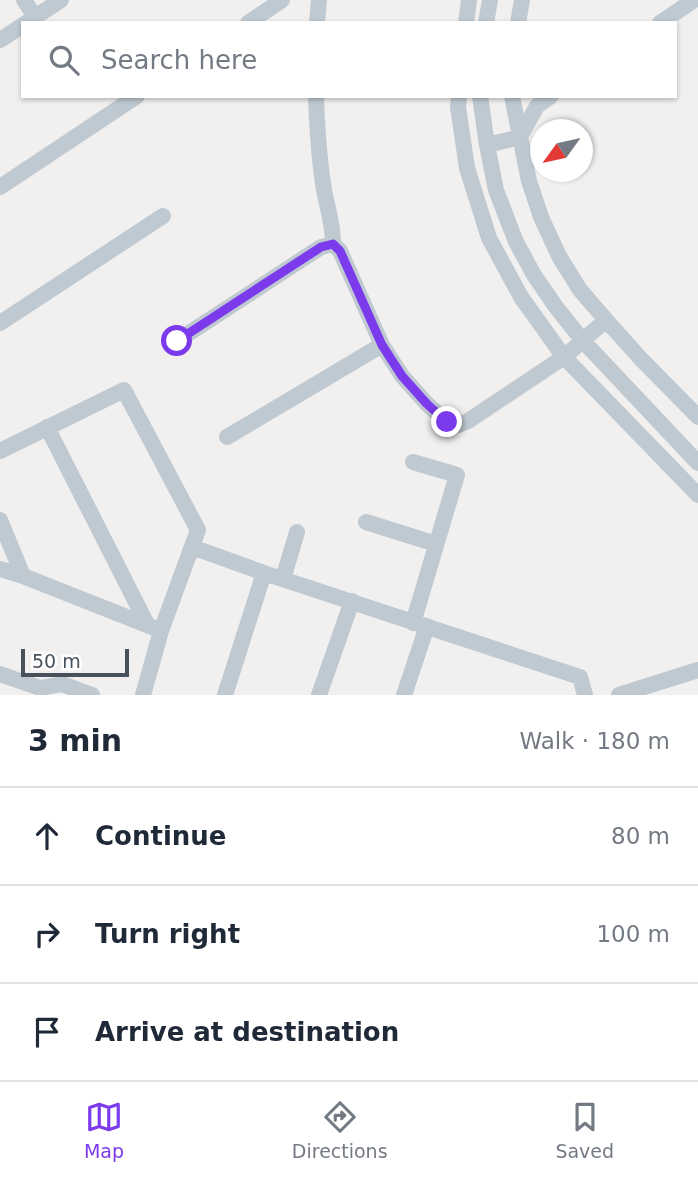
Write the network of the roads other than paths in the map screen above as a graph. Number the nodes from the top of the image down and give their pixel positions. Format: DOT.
graph roads {
  1 [pos="24,0"];
  2 [pos="61,0"];
  3 [pos="282,0"];
  4 [pos="319,0"];
  5 [pos="469,0"];
  6 [pos="490,0"];
  7 [pos="522,0"];
  8 [pos="694,0"];
  9 [pos="28,21"];
  10 [pos="250,21"];
  11 [pos="317,21"];
  12 [pos="466,21"];
  13 [pos="486,21"];
  14 [pos="518,21"];
  15 [pos="663,21"];
  16 [pos="21,26"];
  17 [pos="0,40"];
  18 [pos="134,98"];
  19 [pos="316,98"];
  20 [pos="459,98"];
  21 [pos="480,98"];
  22 [pos="512,98"];
  23 [pos="548,98"];
  24 [pos="520,138"];
  25 [pos="487,145"];
  26 [pos="0,187"];
  27 [pos="163,216"];
  28 [pos="333,244"];
  29 [pos="606,320"];
  30 [pos="0,323"];
  31 [pos="177,341"];
  32 [pos="583,341"];
  33 [pos="382,345"];
  34 [pos="564,357"];
  35 [pos="698,417"];
  36 [pos="47,427"];
  37 [pos="227,437"];
  38 [pos="0,451"];
  39 [pos="413,462"];
  40 [pos="698,463"];
  41 [pos="698,495"];
  42 [pos="0,520"];
  43 [pos="366,523"];
  44 [pos="297,532"];
  45 [pos="436,544"];
  46 [pos="192,547"];
  47 [pos="0,569"];
  48 [pos="264,573"];
  49 [pos="23,576"];
  50 [pos="283,579"];
  51 [pos="352,601"];
  52 [pos="420,625"];
  53 [pos="154,628"];
  54 [pos="698,670"];
  55 [pos="0,674"];
  56 [pos="44,692"];
  57 [pos="92,695"];
  58 [pos="143,695"];
  59 [pos="225,695"];
  60 [pos="319,695"];
  61 [pos="404,695"];
  62 [pos="585,695"];
  63 [pos="619,695"];
  1 -- 9 [label="street"];
  2 -- 9 [label="street"];
  3 -- 10 [label="street"];
  4 -- 11 [label="street"];
  5 -- 12 [label="street"];
  6 -- 13 [label="street"];
  7 -- 14 [label="street"];
  8 -- 15 [label="street"];
  16 -- 17 [label="street"];
  18 -- 26 [label="street"];
  19 -- 28 [label="street"];
  20 -- 34 [label="street"];
  21 -- 25 [label="street"];
  22 -- 24 [label="street"];
  23 -- 24 [label="street"];
  24 -- 25 [label="street"];
  24 -- 29 [label="street"];
  25 -- 32 [label="street"];
  27 -- 30 [label="street"];
  28 -- 31 [label="street"];
  28 -- 33 [label="street"];
  29 -- 32 [label="street"];
  29 -- 35 [label="street"];
  32 -- 34 [label="street"];
  32 -- 40 [label="street"];
  33 -- 34 [label="street"];
  33 -- 37 [label="street"];
  34 -- 41 [label="street"];
  36 -- 38 [label="street"];
  36 -- 46 [label="street"];
  36 -- 53 [label="street"];
  39 -- 45 [label="street"];
  42 -- 49 [label="street"];
  43 -- 45 [label="street"];
  44 -- 50 [label="street"];
  45 -- 52 [label="street"];
  46 -- 48 [label="street"];
  46 -- 53 [label="street"];
  47 -- 49 [label="street"];
  48 -- 50 [label="street"];
  48 -- 59 [label="street"];
  49 -- 53 [label="street"];
  50 -- 51 [label="street"];
  51 -- 52 [label="street"];
  51 -- 60 [label="street"];
  52 -- 61 [label="street"];
  52 -- 62 [label="street"];
  53 -- 58 [label="street"];
  54 -- 63 [label="street"];
  55 -- 56 [label="street"];
  56 -- 57 [label="street"];
}
